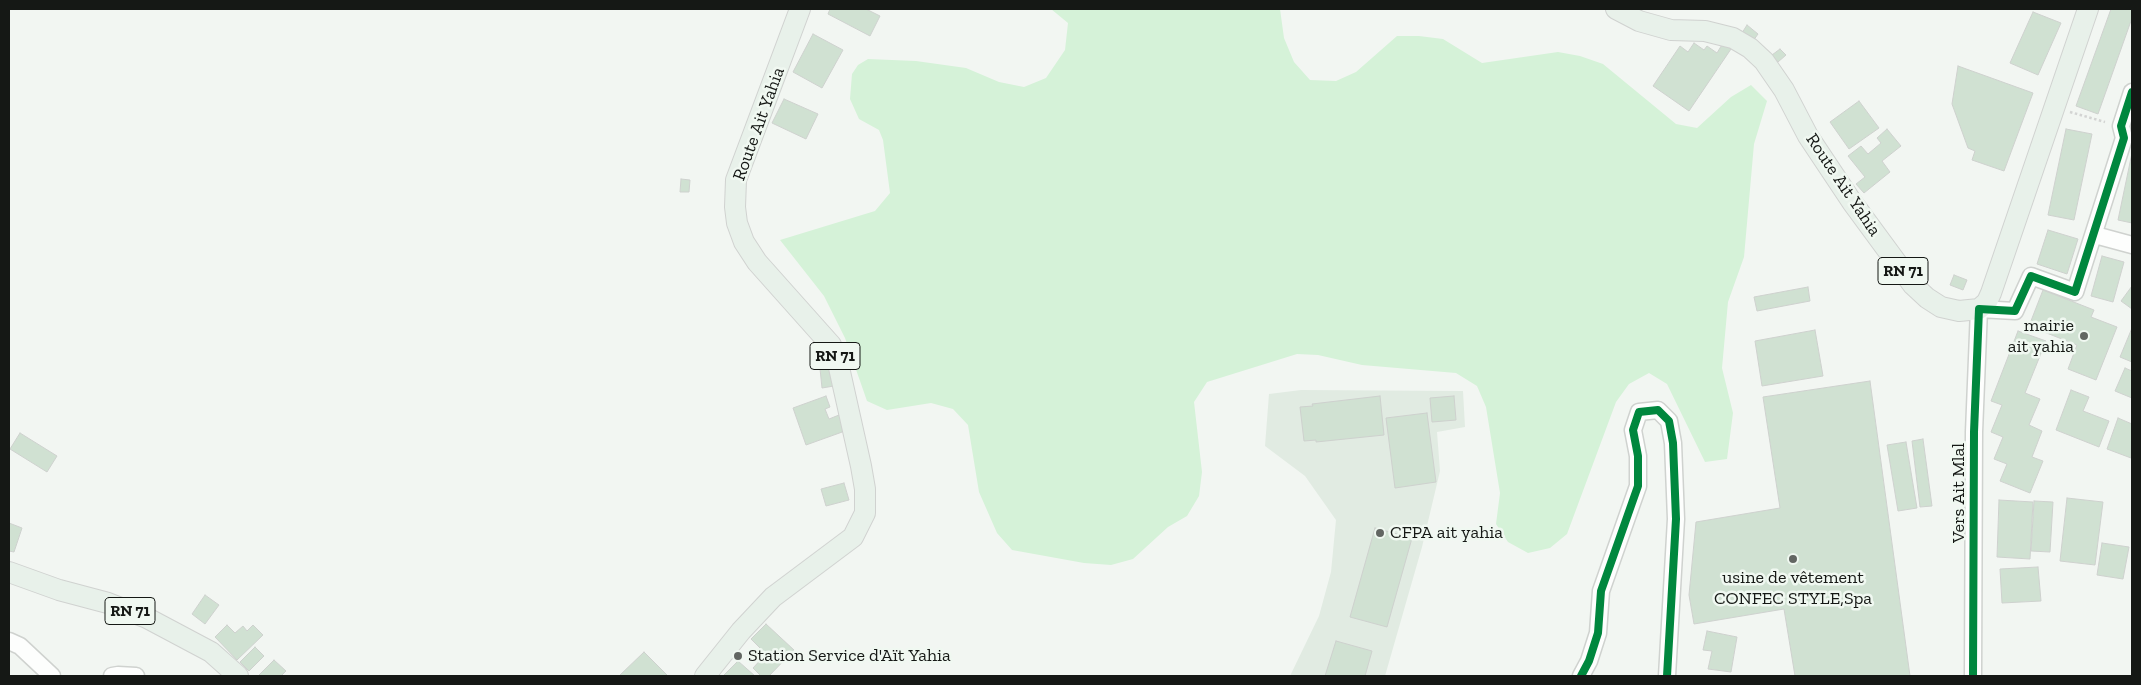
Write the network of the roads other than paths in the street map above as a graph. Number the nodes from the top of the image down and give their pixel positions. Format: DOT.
graph roads {
  1 [pos="800,9"];
  2 [pos="1616,9"];
  3 [pos="2088,9"];
  4 [pos="2132,92"];
  5 [pos="2094,235"];
  6 [pos="2132,245"];
  7 [pos="1979,309"];
  8 [pos="9,572"];
  9 [pos="9,642"];
  10 [pos="52,676"];
  11 [pos="112,676"];
  12 [pos="136,676"];
  13 [pos="238,676"];
  14 [pos="704,676"];
  15 [pos="1581,676"];
  16 [pos="1667,676"];
  17 [pos="1974,676"];
  1 -- 14 [label="main road, Route Ait Yahia / RN 71"];
  2 -- 7 [label="main road, Route Ait Yahia / RN 71"];
  3 -- 7 [label="main road"];
  4 -- 5 [label="street"];
  5 -- 6 [label="street"];
  5 -- 7 [label="street"];
  7 -- 17 [label="street, Vers Ait Mlal"];
  8 -- 13 [label="main road, RN 71"];
  9 -- 10 [label="street"];
  11 -- 12 [label="street"];
  15 -- 16 [label="street"];
}
